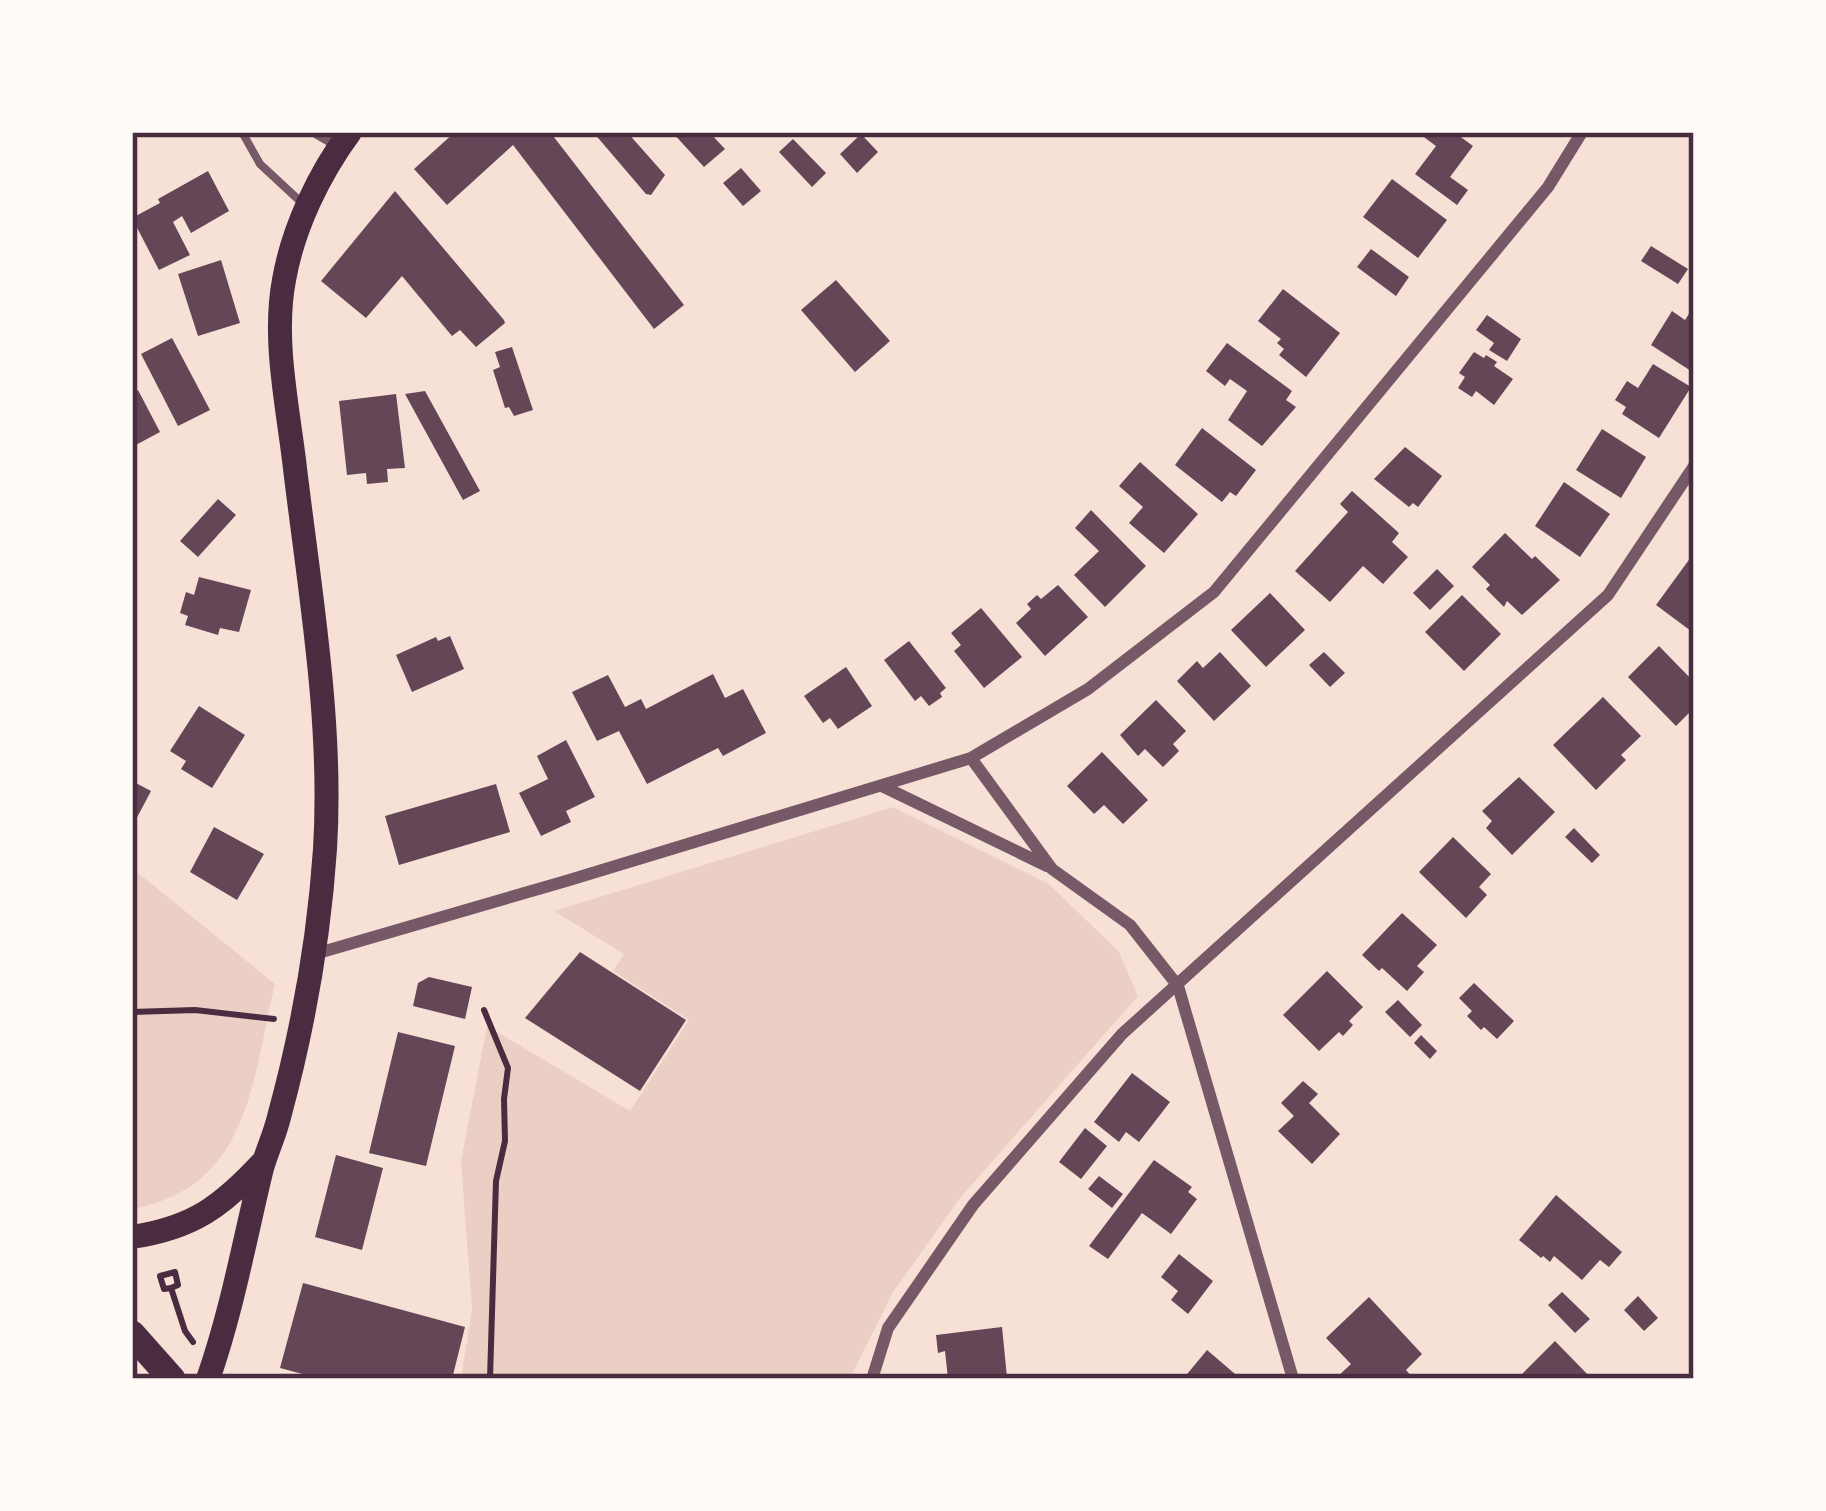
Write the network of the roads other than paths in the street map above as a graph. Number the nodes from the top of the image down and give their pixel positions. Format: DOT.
graph roads {
  1 [pos="242,132"];
  2 [pos="316,132"];
  3 [pos="1582,132"];
  4 [pos="345,139"];
  5 [pos="308,208"];
  6 [pos="1694,466"];
  7 [pos="971,758"];
  8 [pos="881,785"];
  9 [pos="1052,868"];
  10 [pos="315,954"];
  11 [pos="1178,986"];
  12 [pos="264,1162"];
  13 [pos="132,1237"];
  14 [pos="132,1334"];
  15 [pos="172,1379"];
  16 [pos="208,1379"];
  17 [pos="872,1379"];
  18 [pos="1293,1379"];
  1 -- 5 [label="lane"];
  2 -- 4 [label="street"];
  3 -- 7 [label="street"];
  4 -- 5 [label="main road"];
  5 -- 10 [label="main road"];
  6 -- 11 [label="street"];
  7 -- 8 [label="street"];
  7 -- 9 [label="street"];
  8 -- 9 [label="street"];
  8 -- 10 [label="street"];
  9 -- 11 [label="street"];
  10 -- 12 [label="main road"];
  11 -- 17 [label="street"];
  11 -- 18 [label="street"];
  12 -- 13 [label="main road"];
  12 -- 16 [label="main road"];
  14 -- 15 [label="main road"];
}
